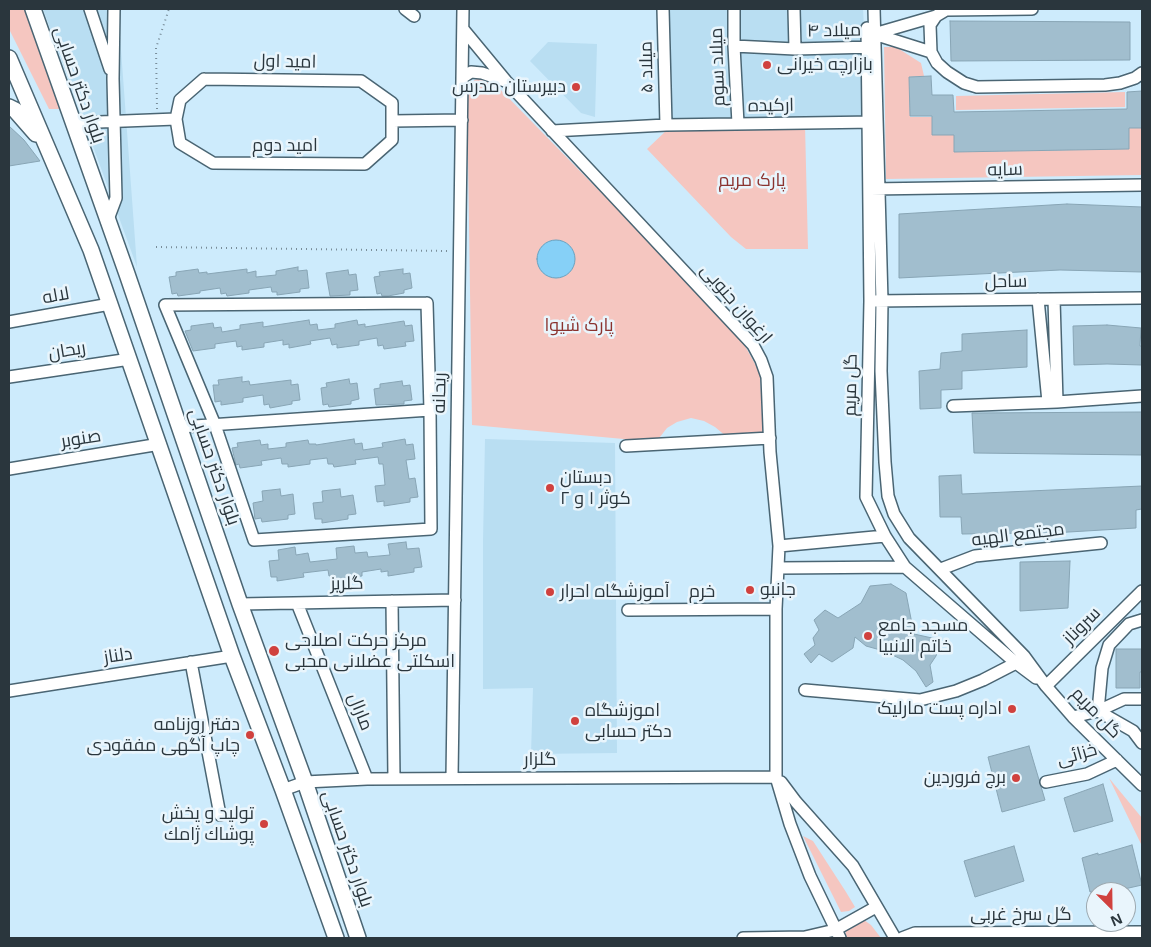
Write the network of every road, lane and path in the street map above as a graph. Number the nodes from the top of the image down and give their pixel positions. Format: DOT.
graph roads {
  1 [pos="33,9"];
  2 [pos="90,9"];
  3 [pos="114,9"];
  4 [pos="169,9"];
  5 [pos="463,9"];
  6 [pos="663,9"];
  7 [pos="734,9"];
  8 [pos="794,9"];
  9 [pos="867,9"];
  10 [pos="874,9"];
  11 [pos="1032,9"];
  12 [pos="936,16"];
  13 [pos="463,29"];
  14 [pos="871,34"];
  15 [pos="734,46"];
  16 [pos="870,47"];
  17 [pos="795,49"];
  18 [pos="931,52"];
  19 [pos="9,58"];
  20 [pos="1142,73"];
  21 [pos="462,78"];
  22 [pos="113,79"];
  23 [pos="506,81"];
  24 [pos="9,107"];
  25 [pos="176,119"];
  26 [pos="157,120"];
  27 [pos="462,120"];
  28 [pos="392,121"];
  29 [pos="114,122"];
  30 [pos="873,122"];
  31 [pos="73,123"];
  32 [pos="738,124"];
  33 [pos="666,125"];
  34 [pos="552,131"];
  35 [pos="46,145"];
  36 [pos="1142,185"];
  37 [pos="874,189"];
  38 [pos="108,222"];
  39 [pos="156,247"];
  40 [pos="460,251"];
  41 [pos="1142,298"];
  42 [pos="1038,299"];
  43 [pos="1054,299"];
  44 [pos="870,301"];
  45 [pos="882,301"];
  46 [pos="110,304"];
  47 [pos="9,322"];
  48 [pos="130,359"];
  49 [pos="9,377"];
  50 [pos="1142,396"];
  51 [pos="1053,402"];
  52 [pos="953,406"];
  53 [pos="430,410"];
  54 [pos="216,424"];
  55 [pos="180,427"];
  56 [pos="770,438"];
  57 [pos="160,444"];
  58 [pos="626,446"];
  59 [pos="9,468"];
  60 [pos="885,536"];
  61 [pos="1101,543"];
  62 [pos="779,546"];
  63 [pos="905,567"];
  64 [pos="779,568"];
  65 [pos="941,569"];
  66 [pos="1142,591"];
  67 [pos="455,600"];
  68 [pos="392,601"];
  69 [pos="297,603"];
  70 [pos="240,604"];
  71 [pos="776,609"];
  72 [pos="628,610"];
  73 [pos="1142,620"];
  74 [pos="232,656"];
  75 [pos="191,662"];
  76 [pos="1016,664"];
  77 [pos="1046,686"];
  78 [pos="805,690"];
  79 [pos="9,691"];
  80 [pos="1142,699"];
  81 [pos="1098,711"];
  82 [pos="1073,717"];
  83 [pos="1142,743"];
  84 [pos="1118,760"];
  85 [pos="776,777"];
  86 [pos="452,778"];
  87 [pos="367,779"];
  88 [pos="394,779"];
  89 [pos="305,782"];
  90 [pos="1046,782"];
  91 [pos="1142,785"];
  92 [pos="283,790"];
  93 [pos="220,815"];
  94 [pos="876,907"];
  95 [pos="1142,932"];
  96 [pos="838,934"];
  97 [pos="336,938"];
  98 [pos="358,938"];
  99 [pos="743,938"];
  100 [pos="895,938"];
  101 [pos="902,938"];
  1 -- 31 [label="main road, بلوار دکتر حسابی"];
  2 -- 22 [label="street"];
  3 -- 22 [label="street"];
  4 -- 26 [label="path"];
  5 -- 13 [label="street, ریحانه"];
  6 -- 33 [label="street, میلاد ۵"];
  7 -- 15 [label="street, میلاد سوم"];
  8 -- 17 [label="street"];
  9 -- 14 [label="street, گل مریم"];
  10 -- 14 [label="street, گل مریم"];
  11 -- 12 [label="street"];
  12 -- 14 [label="street"];
  12 -- 18 [label="street"];
  13 -- 21 [label="street, ریحانه"];
  13 -- 23 [label="street, ارغوان جنوبی"];
  14 -- 16 [label="street, گل مریم"];
  14 -- 18 [label="street"];
  15 -- 17 [label="street, میلاد ۴"];
  15 -- 32 [label="street, میلاد سوم"];
  16 -- 17 [label="street, میلاد ۴"];
  16 -- 30 [label="street, گل مریم"];
  18 -- 20 [label="street"];
  19 -- 35 [label="main road"];
  21 -- 23 [label="street"];
  21 -- 27 [label="street, ریحانه"];
  22 -- 29 [label="street"];
  23 -- 34 [label="street, ارغوان جنوبی"];
  24 -- 35 [label="main road"];
  25 -- 26 [label="street"];
  25 -- 28 [label="street, امید اول"];
  25 -- 28 [label="street, امید دوم"];
  26 -- 29 [label="street"];
  27 -- 28 [label="street"];
  27 -- 40 [label="street, ریحانه"];
  29 -- 31 [label="street"];
  29 -- 38 [label="street"];
  30 -- 32 [label="street, ارکیده"];
  30 -- 37 [label="street, گل مریم"];
  31 -- 38 [label="main road, بلوار دکتر حسابی"];
  32 -- 33 [label="street, ارکیده"];
  33 -- 34 [label="street, ارکیده"];
  34 -- 56 [label="street, ارغوان جنوبی"];
  35 -- 46 [label="main road"];
  36 -- 37 [label="street, سایه"];
  37 -- 44 [label="street, گل مریم"];
  37 -- 45 [label="street, گل مریم"];
  38 -- 55 [label="main road, بلوار دکتر حسابی"];
  39 -- 40 [label="path"];
  40 -- 67 [label="street, ریحانه"];
  41 -- 43 [label="street, ساحل"];
  42 -- 43 [label="street, ساحل"];
  42 -- 45 [label="street, ساحل"];
  42 -- 51 [label="street"];
  43 -- 51 [label="street"];
  44 -- 45 [label="street, ساحل"];
  44 -- 60 [label="street, گل مریم"];
  45 -- 65 [label="street, گل مریم"];
  46 -- 47 [label="street, لاله"];
  46 -- 48 [label="main road"];
  48 -- 49 [label="street, ریحان"];
  48 -- 57 [label="main road"];
  50 -- 51 [label="street"];
  51 -- 52 [label="street"];
  53 -- 54 [label="street"];
  53 -- 54 [label="street"];
  53 -- 54 [label="street"];
  54 -- 55 [label="street"];
  55 -- 70 [label="main road, بلوار دکتر حسابی"];
  56 -- 58 [label="street"];
  56 -- 62 [label="street, ارغوان جنوبی"];
  57 -- 59 [label="street, صنوبر"];
  57 -- 74 [label="main road"];
  60 -- 62 [label="street"];
  60 -- 63 [label="street, گل مریم"];
  61 -- 65 [label="street, مجتمع الهیه"];
  62 -- 64 [label="street, ارغوان جنوبی"];
  63 -- 64 [label="street"];
  63 -- 76 [label="street, گل مریم"];
  64 -- 71 [label="street, ارغوان جنوبی"];
  65 -- 77 [label="street, گل مریم"];
  66 -- 77 [label="street, سروناز"];
  67 -- 68 [label="street, گلریز"];
  67 -- 86 [label="street, ریحانه"];
  68 -- 69 [label="street, گلریز"];
  68 -- 88 [label="street"];
  69 -- 70 [label="street, گلریز"];
  69 -- 87 [label="street, مارال"];
  70 -- 89 [label="main road, بلوار دکتر حسابی"];
  71 -- 72 [label="street, خرم"];
  71 -- 85 [label="street, ارغوان جنوبی"];
  73 -- 81 [label="street"];
  74 -- 75 [label="street, دلناز"];
  74 -- 92 [label="main road"];
  75 -- 79 [label="street, دلناز"];
  75 -- 93 [label="street"];
  76 -- 77 [label="street, گل مریم"];
  76 -- 78 [label="street"];
  77 -- 82 [label="street, گل مریم"];
  80 -- 81 [label="street"];
  81 -- 82 [label="street"];
  81 -- 83 [label="street"];
  82 -- 84 [label="street, گل مریم"];
  84 -- 90 [label="street, خزائی"];
  84 -- 91 [label="street, گل مریم"];
  85 -- 86 [label="street, گلزار"];
  85 -- 94 [label="street"];
  85 -- 96 [label="street, ارغوان جنوبی"];
  86 -- 88 [label="street, گلزار"];
  87 -- 88 [label="street, گلزار"];
  87 -- 89 [label="street, گلزار"];
  89 -- 92 [label="street, گلزار"];
  89 -- 98 [label="main road, بلوار دکتر حسابی"];
  92 -- 97 [label="main road"];
  94 -- 96 [label="street"];
  94 -- 100 [label="street"];
  95 -- 101 [label="street, گل سرخ غربی"];
  96 -- 99 [label="street"];
}
